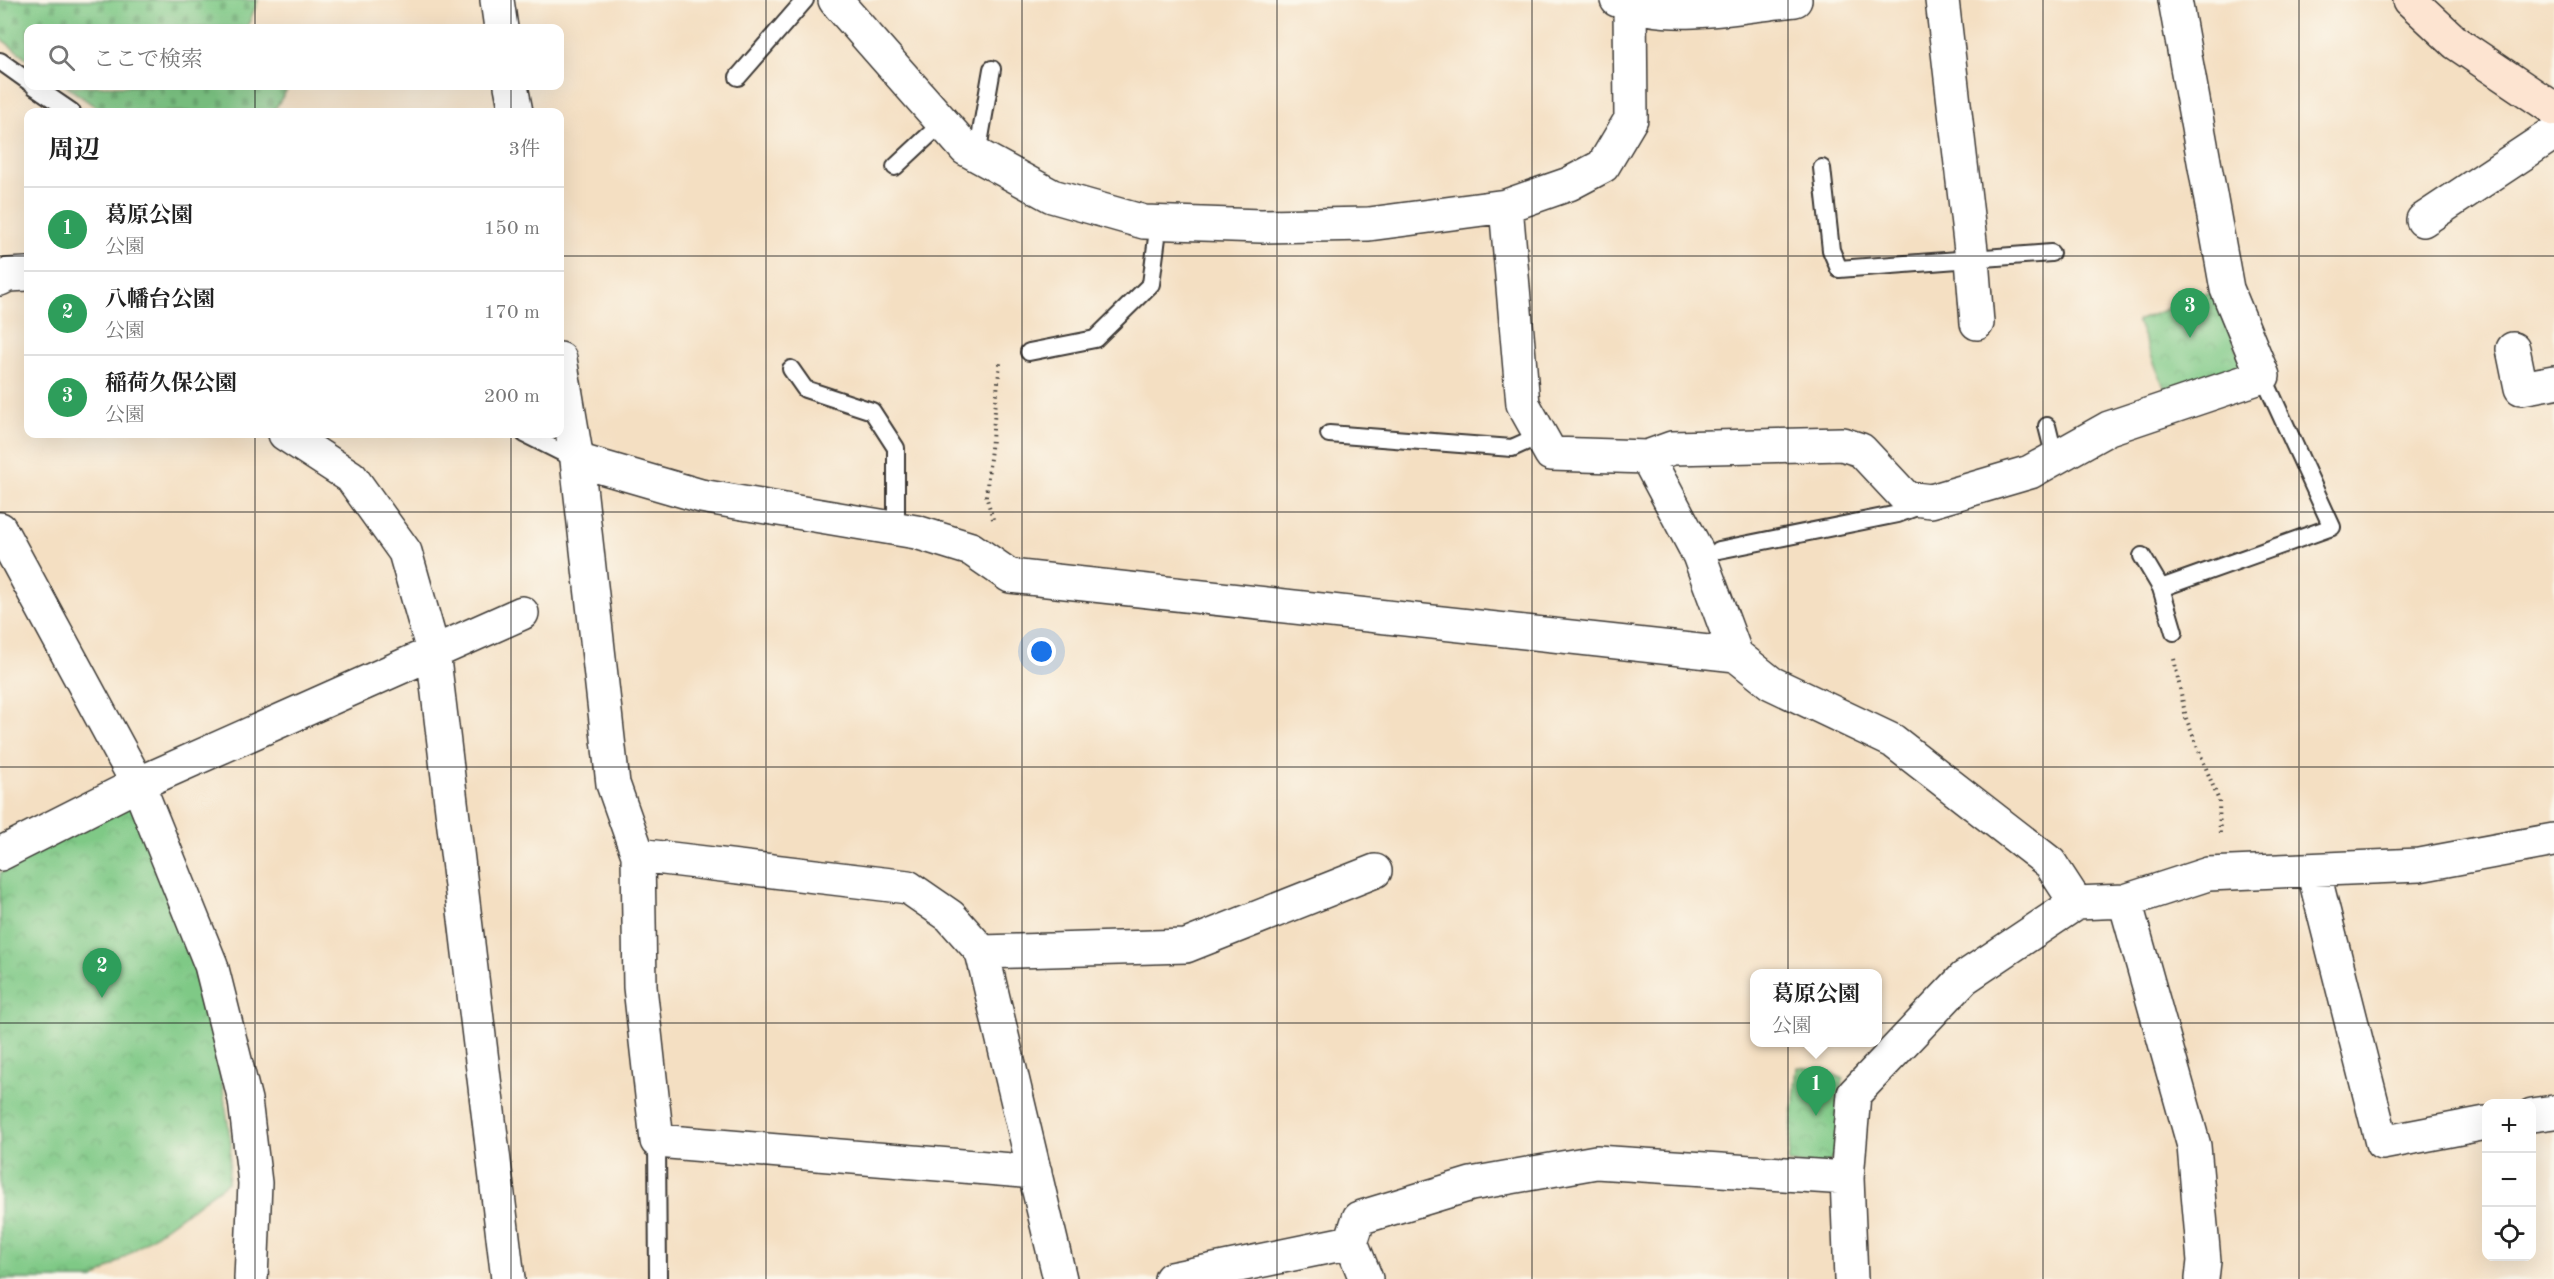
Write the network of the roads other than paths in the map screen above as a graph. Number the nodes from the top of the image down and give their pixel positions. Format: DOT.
graph roads {
  1 [pos="497,0"];
  2 [pos="805,0"];
  3 [pos="835,0"];
  4 [pos="1795,0"];
  5 [pos="1942,0"];
  6 [pos="2175,0"];
  7 [pos="2410,0"];
  8 [pos="1624,2"];
  9 [pos="1729,4"];
  10 [pos="500,24"];
  11 [pos="0,61"];
  12 [pos="992,69"];
  13 [pos="738,77"];
  14 [pos="24,78"];
  15 [pos="40,90"];
  16 [pos="512,90"];
  17 [pos="66,108"];
  18 [pos="515,108"];
  19 [pos="2554,109"];
  20 [pos="942,123"];
  21 [pos="2554,133"];
  22 [pos="977,155"];
  23 [pos="896,167"];
  24 [pos="1822,168"];
  25 [pos="1506,206"];
  26 [pos="2423,220"];
  27 [pos="1159,222"];
  28 [pos="2051,253"];
  29 [pos="1972,259"];
  30 [pos="24,274"];
  31 [pos="0,279"];
  32 [pos="1977,323"];
  33 [pos="2513,349"];
  34 [pos="1029,352"];
  35 [pos="791,369"];
  36 [pos="2263,376"];
  37 [pos="2554,382"];
  38 [pos="564,383"];
  39 [pos="2047,426"];
  40 [pos="1329,434"];
  41 [pos="1541,435"];
  42 [pos="291,438"];
  43 [pos="533,438"];
  44 [pos="1647,457"];
  45 [pos="2055,458"];
  46 [pos="577,460"];
  47 [pos="1931,501"];
  48 [pos="0,529"];
  49 [pos="896,529"];
  50 [pos="1719,550"];
  51 [pos="2142,556"];
  52 [pos="10,573"];
  53 [pos="2161,588"];
  54 [pos="522,613"];
  55 [pos="2174,632"];
  56 [pos="433,651"];
  57 [pos="1737,655"];
  58 [pos="138,784"];
  59 [pos="2554,840"];
  60 [pos="0,854"];
  61 [pos="638,855"];
  62 [pos="2313,870"];
  63 [pos="1375,871"];
  64 [pos="2126,901"];
  65 [pos="2076,903"];
  66 [pos="982,952"];
  67 [pos="2554,1112"];
  68 [pos="2536,1114"];
  69 [pos="2482,1125"];
  70 [pos="657,1141"];
  71 [pos="1035,1172"];
  72 [pos="1847,1178"];
  73 [pos="1352,1242"];
  74 [pos="251,1279"];
  75 [pos="508,1279"];
  76 [pos="658,1279"];
  77 [pos="1060,1279"];
  78 [pos="1171,1279"];
  79 [pos="1366,1279"];
  80 [pos="1851,1279"];
  81 [pos="2202,1279"];
  1 -- 10 [label="street"];
  2 -- 13 [label="lane"];
  3 -- 20 [label="street"];
  4 -- 9 [label="street"];
  5 -- 29 [label="street"];
  6 -- 36 [label="street"];
  7 -- 19 [label="street"];
  8 -- 9 [label="street"];
  8 -- 25 [label="street"];
  11 -- 14 [label="lane"];
  12 -- 22 [label="lane"];
  15 -- 17 [label="lane"];
  16 -- 18 [label="street"];
  20 -- 22 [label="street"];
  20 -- 23 [label="lane"];
  21 -- 26 [label="street"];
  22 -- 27 [label="street"];
  24 -- 29 [label="lane"];
  25 -- 27 [label="street"];
  25 -- 41 [label="street"];
  27 -- 34 [label="lane"];
  28 -- 29 [label="lane"];
  29 -- 32 [label="street"];
  30 -- 31 [label="street"];
  33 -- 37 [label="street"];
  35 -- 49 [label="lane"];
  36 -- 45 [label="street"];
  36 -- 53 [label="lane"];
  38 -- 46 [label="street"];
  39 -- 45 [label="lane"];
  40 -- 41 [label="lane"];
  41 -- 44 [label="street"];
  42 -- 56 [label="street"];
  43 -- 46 [label="lane"];
  44 -- 47 [label="street"];
  44 -- 57 [label="street"];
  45 -- 47 [label="street"];
  46 -- 49 [label="street"];
  46 -- 61 [label="street"];
  47 -- 50 [label="lane"];
  48 -- 52 [label="street"];
  49 -- 57 [label="street"];
  51 -- 53 [label="lane"];
  52 -- 58 [label="street"];
  53 -- 55 [label="lane"];
  54 -- 56 [label="street"];
  56 -- 58 [label="street"];
  56 -- 75 [label="street"];
  57 -- 65 [label="street"];
  58 -- 60 [label="street"];
  58 -- 74 [label="street"];
  59 -- 62 [label="street"];
  61 -- 66 [label="street"];
  61 -- 70 [label="street"];
  62 -- 64 [label="street"];
  62 -- 69 [label="street"];
  63 -- 66 [label="street"];
  64 -- 65 [label="street"];
  64 -- 81 [label="street"];
  65 -- 72 [label="street"];
  66 -- 71 [label="street"];
  67 -- 68 [label="street"];
  70 -- 71 [label="street"];
  70 -- 76 [label="lane"];
  71 -- 77 [label="street"];
  72 -- 73 [label="street"];
  72 -- 80 [label="street"];
  73 -- 78 [label="street"];
  73 -- 79 [label="street"];
}
